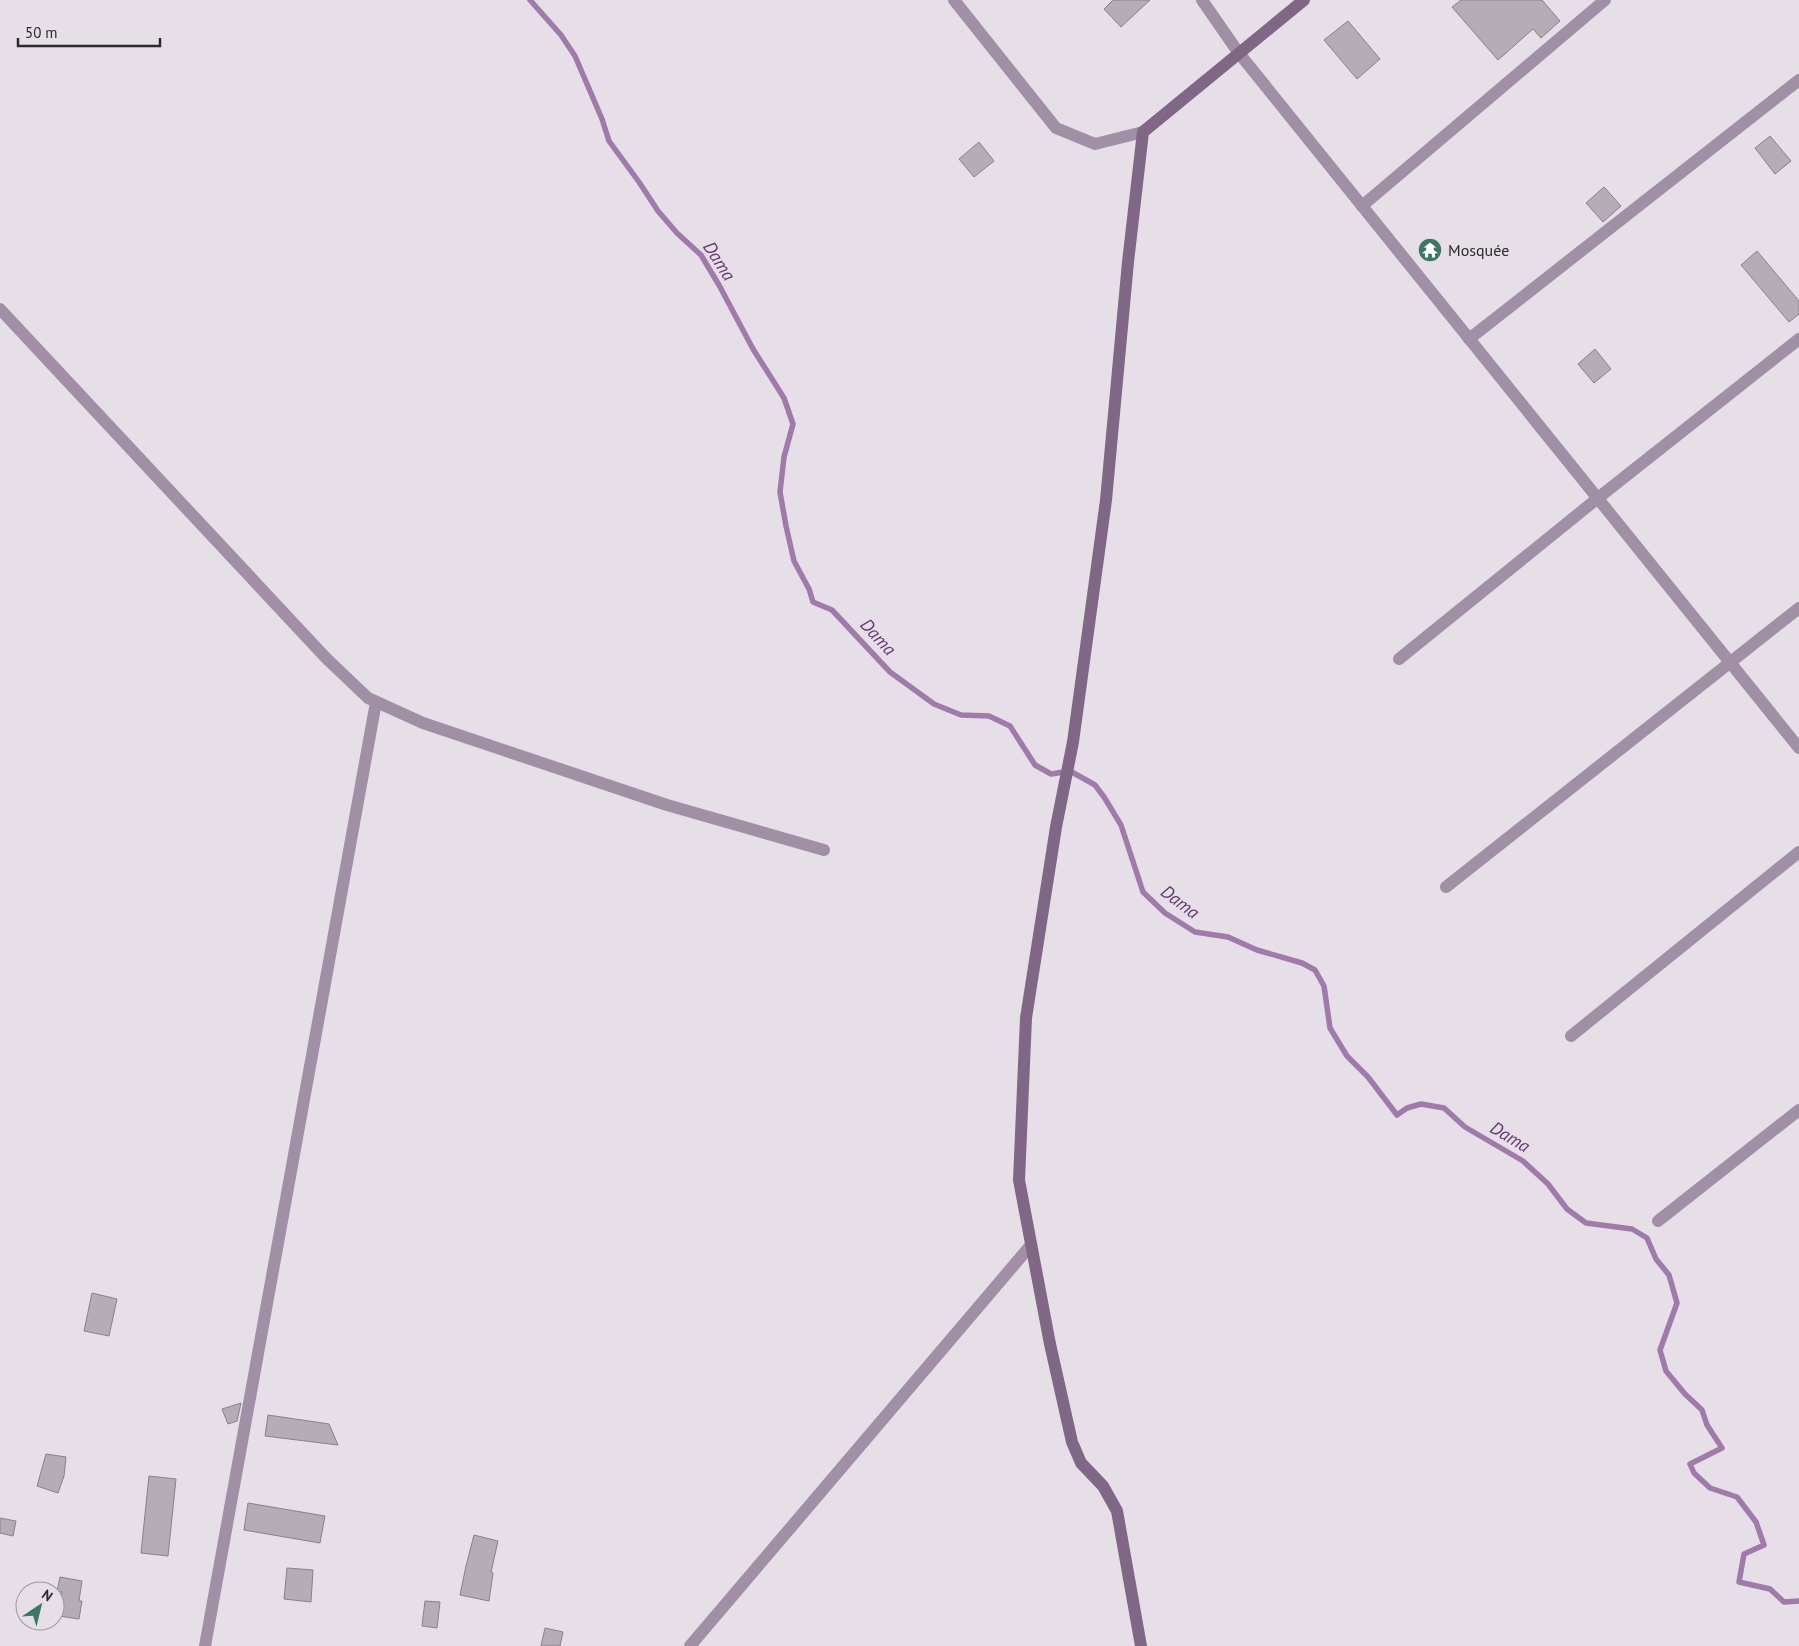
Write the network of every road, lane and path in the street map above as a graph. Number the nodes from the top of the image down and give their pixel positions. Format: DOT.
graph roads {
  1 [pos="954,0"];
  2 [pos="1202,0"];
  3 [pos="1304,0"];
  4 [pos="1605,0"];
  5 [pos="1238,52"];
  6 [pos="1799,80"];
  7 [pos="1143,132"];
  8 [pos="1362,206"];
  9 [pos="0,309"];
  10 [pos="1469,339"];
  11 [pos="1799,339"];
  12 [pos="1598,498"];
  13 [pos="1799,608"];
  14 [pos="1399,659"];
  15 [pos="1730,662"];
  16 [pos="376,702"];
  17 [pos="1799,748"];
  18 [pos="824,850"];
  19 [pos="1799,852"];
  20 [pos="1446,887"];
  21 [pos="1571,1036"];
  22 [pos="1799,1110"];
  23 [pos="1658,1221"];
  24 [pos="1031,1245"];
  25 [pos="205,1646"];
  26 [pos="690,1646"];
  27 [pos="1141,1646"];
  1 -- 7 [label="street"];
  2 -- 5 [label="street"];
  3 -- 5 [label="street"];
  4 -- 8 [label="street"];
  5 -- 7 [label="street"];
  5 -- 8 [label="street"];
  6 -- 10 [label="street"];
  7 -- 24 [label="street"];
  8 -- 10 [label="street"];
  9 -- 16 [label="street"];
  10 -- 12 [label="street"];
  11 -- 12 [label="street"];
  12 -- 14 [label="street"];
  12 -- 15 [label="street"];
  13 -- 15 [label="street"];
  15 -- 17 [label="street"];
  15 -- 20 [label="street"];
  16 -- 18 [label="street"];
  16 -- 25 [label="street"];
  19 -- 21 [label="street"];
  22 -- 23 [label="street"];
  24 -- 26 [label="street"];
  24 -- 27 [label="street"];
}
